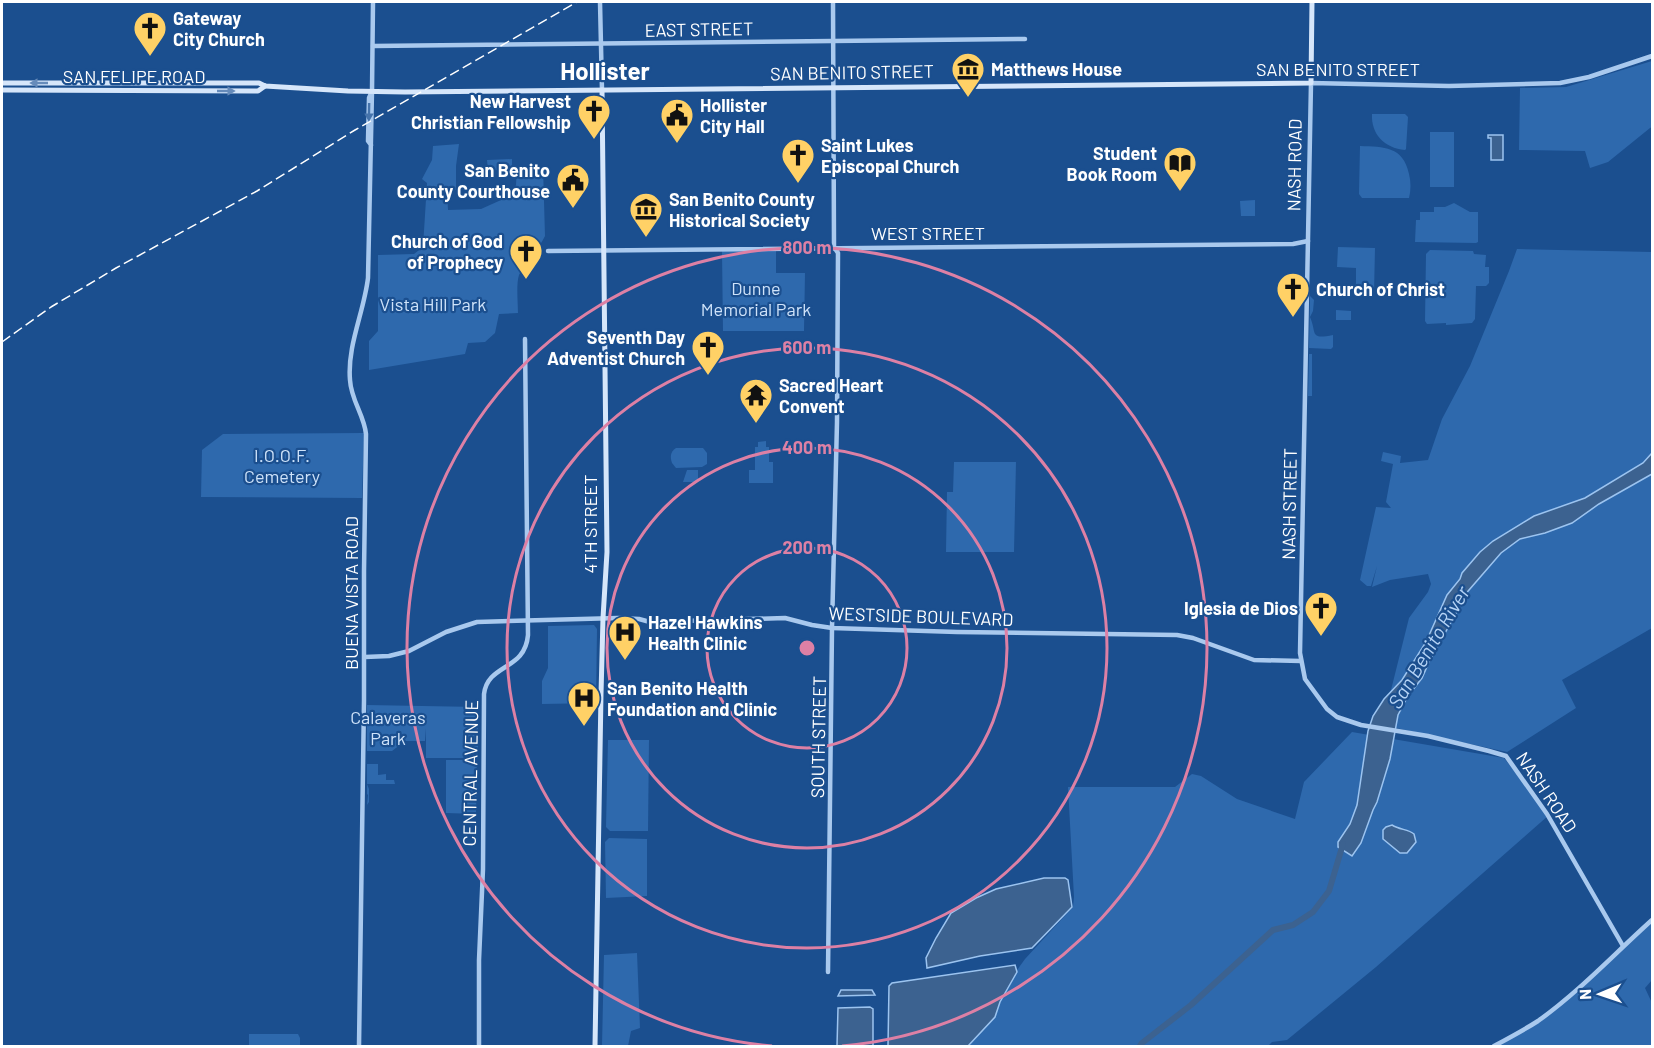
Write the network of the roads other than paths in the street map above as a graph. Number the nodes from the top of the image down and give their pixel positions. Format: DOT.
graph roads {
  1 [pos="373,2"];
  2 [pos="600,2"];
  3 [pos="833,2"];
  4 [pos="1312,2"];
  5 [pos="1025,39"];
  6 [pos="833,42"];
  7 [pos="600,44"];
  8 [pos="373,46"];
  9 [pos="1653,57"];
  10 [pos="2,83"];
  11 [pos="1311,83"];
  12 [pos="265,87"];
  13 [pos="833,87"];
  14 [pos="2,90"];
  15 [pos="602,90"];
  16 [pos="372,92"];
  17 [pos="1308,241"];
  18 [pos="834,247"];
  19 [pos="604,249"];
  20 [pos="548,251"];
  21 [pos="1306,330"];
  22 [pos="525,339"];
  23 [pos="603,618"];
  24 [pos="527,620"];
  25 [pos="832,628"];
  26 [pos="365,657"];
  27 [pos="1301,661"];
  28 [pos="1305,679"];
  29 [pos="1653,920"];
  30 [pos="1623,946"];
  31 [pos="828,972"];
  32 [pos="359,1047"];
  33 [pos="478,1047"];
  34 [pos="595,1047"];
  35 [pos="1494,1047"];
  1 -- 8 [label="street, BUENA VISTA ROAD"];
  2 -- 7 [label="street, 4TH STREET"];
  3 -- 6 [label="street, SOUTH STREET"];
  4 -- 11 [label="main road, NASH ROAD"];
  5 -- 6 [label="street, EAST STREET"];
  6 -- 7 [label="street, EAST STREET"];
  6 -- 13 [label="street, SOUTH STREET"];
  7 -- 8 [label="street, EAST STREET"];
  7 -- 15 [label="street, 4TH STREET"];
  8 -- 16 [label="street, BUENA VISTA ROAD"];
  9 -- 11 [label="street, SAN BENITO STREET"];
  12 -- 10 [label="main road, SAN FELIPE ROAD, one-way"];
  11 -- 13 [label="main road, SAN BENITO STREET"];
  11 -- 17 [label="street, NASH ROAD"];
  14 -- 12 [label="main road, SAN FELIPE ROAD, one-way"];
  12 -- 16 [label="main road, SAN FELIPE ROAD"];
  13 -- 15 [label="main road, SAN BENITO STREET"];
  13 -- 18 [label="street, SOUTH STREET"];
  15 -- 16 [label="main road, SAN BENITO STREET"];
  15 -- 19 [label="main road, 4TH STREET"];
  16 -- 26 [label="street, BUENA VISTA ROAD"];
  17 -- 18 [label="street, WEST STREET"];
  17 -- 21 [label="street, NASH ROAD"];
  18 -- 19 [label="street, WEST STREET"];
  18 -- 25 [label="street, SOUTH STREET"];
  19 -- 20 [label="street, WEST STREET"];
  19 -- 23 [label="main road, 4TH STREET"];
  21 -- 27 [label="street, NASH STREET"];
  22 -- 24 [label="street, CENTRAL AVENUE"];
  23 -- 24 [label="street, WESTSIDE BOULEVARD"];
  23 -- 25 [label="street, WESTSIDE BOULEVARD"];
  23 -- 34 [label="main road, 4TH STREET"];
  24 -- 26 [label="street, WESTSIDE BOULEVARD"];
  24 -- 33 [label="street, CENTRAL AVENUE"];
  25 -- 27 [label="street, WESTSIDE BOULEVARD"];
  25 -- 31 [label="street, SOUTH STREET"];
  26 -- 32 [label="street, BUENA VISTA ROAD"];
  27 -- 28 [label="street, NASH STREET"];
  28 -- 30 [label="street, NASH ROAD"];
  29 -- 30 [label="street"];
  30 -- 35 [label="street"];
}
